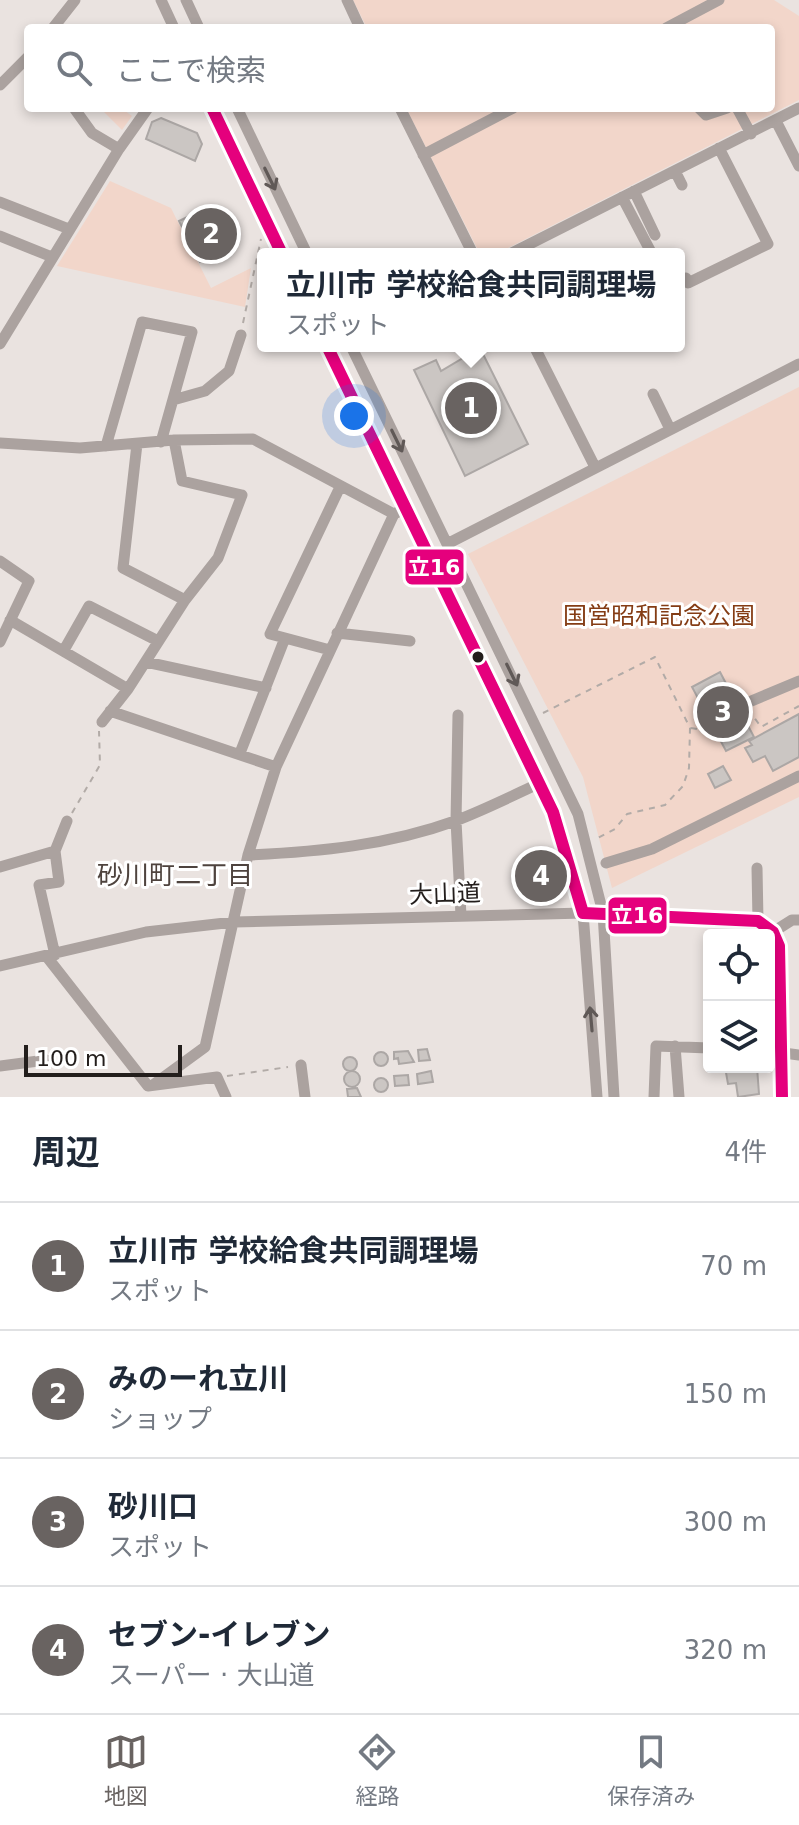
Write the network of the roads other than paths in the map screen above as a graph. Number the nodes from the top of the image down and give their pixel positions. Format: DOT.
graph roads {
  1 [pos="75,0"];
  2 [pos="161,0"];
  3 [pos="186,0"];
  4 [pos="347,0"];
  5 [pos="719,0"];
  6 [pos="59,24"];
  7 [pos="172,24"];
  8 [pos="197,24"];
  9 [pos="358,24"];
  10 [pos="674,24"];
  11 [pos="24,61"];
  12 [pos="0,85"];
  13 [pos="799,108"];
  14 [pos="77,112"];
  15 [pos="145,112"];
  16 [pos="214,112"];
  17 [pos="239,112"];
  18 [pos="402,112"];
  19 [pos="505,112"];
  20 [pos="739,112"];
  21 [pos="776,121"];
  22 [pos="751,134"];
  23 [pos="716,147"];
  24 [pos="119,149"];
  25 [pos="423,155"];
  26 [pos="799,166"];
  27 [pos="675,171"];
  28 [pos="682,185"];
  29 [pos="628,194"];
  30 [pos="0,202"];
  31 [pos="656,228"];
  32 [pos="69,229"];
  33 [pos="0,236"];
  34 [pos="279,248"];
  35 [pos="304,248"];
  36 [pos="470,248"];
  37 [pos="522,248"];
  38 [pos="650,248"];
  39 [pos="52,257"];
  40 [pos="685,279"];
  41 [pos="4,329"];
  42 [pos="241,335"];
  43 [pos="0,344"];
  44 [pos="330,352"];
  45 [pos="354,352"];
  46 [pos="537,352"];
  47 [pos="799,364"];
  48 [pos="653,394"];
  49 [pos="173,400"];
  50 [pos="670,429"];
  51 [pos="174,440"];
  52 [pos="161,442"];
  53 [pos="0,443"];
  54 [pos="137,444"];
  55 [pos="106,446"];
  56 [pos="595,467"];
  57 [pos="340,487"];
  58 [pos="407,507"];
  59 [pos="394,514"];
  60 [pos="447,544"];
  61 [pos="0,561"];
  62 [pos="463,576"];
  63 [pos="444,585"];
  64 [pos="185,600"];
  65 [pos="10,620"];
  66 [pos="337,633"];
  67 [pos="285,638"];
  68 [pos="158,641"];
  69 [pos="410,641"];
  70 [pos="0,642"];
  71 [pos="64,650"];
  72 [pos="330,650"];
  73 [pos="146,662"];
  74 [pos="799,681"];
  75 [pos="266,688"];
  76 [pos="128,689"];
  77 [pos="110,711"];
  78 [pos="725,712"];
  79 [pos="458,715"];
  80 [pos="102,722"];
  81 [pos="240,753"];
  82 [pos="276,767"];
  83 [pos="799,776"];
  84 [pos="540,783"];
  85 [pos="67,821"];
  86 [pos="456,821"];
  87 [pos="55,851"];
  88 [pos="248,855"];
  89 [pos="606,863"];
  90 [pos="0,867"];
  91 [pos="757,868"];
  92 [pos="583,913"];
  93 [pos="603,913"];
  94 [pos="461,916"];
  95 [pos="799,920"];
  96 [pos="758,921"];
  97 [pos="234,922"];
  98 [pos="769,929"];
  99 [pos="775,931"];
  100 [pos="775,937"];
  101 [pos="51,956"];
  102 [pos="0,966"];
  103 [pos="775,1031"];
  104 [pos="675,1046"];
  105 [pos="703,1048"];
  106 [pos="775,1052"];
  107 [pos="799,1055"];
  108 [pos="775,1058"];
  109 [pos="46,1060"];
  110 [pos="301,1065"];
  111 [pos="0,1066"];
  112 [pos="153,1085"];
  113 [pos="226,1097"];
  114 [pos="305,1097"];
  115 [pos="597,1097"];
  116 [pos="614,1097"];
  117 [pos="654,1097"];
  118 [pos="679,1097"];
  119 [pos="782,1097"];
  1 -- 6 [label="street"];
  2 -- 7 [label="street"];
  3 -- 8 [label="street"];
  4 -- 9 [label="street"];
  5 -- 10 [label="street"];
  11 -- 12 [label="street"];
  13 -- 21 [label="street"];
  14 -- 24 [label="street"];
  15 -- 24 [label="street"];
  16 -- 34 [label="street"];
  17 -- 35 [label="street, one-way"];
  18 -- 25 [label="street"];
  19 -- 25 [label="street"];
  20 -- 22 [label="street"];
  21 -- 22 [label="street"];
  21 -- 26 [label="street"];
  22 -- 23 [label="street"];
  23 -- 27 [label="street"];
  23 -- 40 [label="street"];
  24 -- 32 [label="street"];
  25 -- 36 [label="street"];
  27 -- 28 [label="street"];
  27 -- 29 [label="street"];
  29 -- 31 [label="street"];
  29 -- 37 [label="street"];
  29 -- 38 [label="street"];
  30 -- 32 [label="street"];
  32 -- 39 [label="street"];
  33 -- 39 [label="street"];
  39 -- 41 [label="street"];
  41 -- 43 [label="street"];
  42 -- 49 [label="street"];
  44 -- 58 [label="street"];
  45 -- 60 [label="street, one-way"];
  46 -- 56 [label="street"];
  47 -- 50 [label="street"];
  48 -- 50 [label="street"];
  49 -- 52 [label="street"];
  49 -- 55 [label="street"];
  50 -- 56 [label="street"];
  51 -- 52 [label="street"];
  51 -- 57 [label="street"];
  51 -- 64 [label="street"];
  52 -- 54 [label="street"];
  53 -- 55 [label="street"];
  54 -- 55 [label="street"];
  54 -- 64 [label="street"];
  56 -- 60 [label="street"];
  57 -- 59 [label="street"];
  57 -- 67 [label="street"];
  58 -- 59 [label="street"];
  58 -- 63 [label="street"];
  59 -- 66 [label="street"];
  60 -- 62 [label="street"];
  61 -- 65 [label="street"];
  62 -- 63 [label="street"];
  62 -- 93 [label="street, one-way"];
  63 -- 84 [label="street"];
  64 -- 68 [label="street"];
  65 -- 70 [label="street"];
  65 -- 71 [label="street"];
  66 -- 69 [label="street"];
  66 -- 72 [label="street"];
  67 -- 72 [label="street"];
  67 -- 75 [label="street"];
  68 -- 71 [label="street"];
  68 -- 73 [label="street"];
  71 -- 76 [label="street"];
  72 -- 82 [label="street"];
  73 -- 75 [label="street"];
  73 -- 76 [label="street"];
  74 -- 78 [label="street"];
  75 -- 81 [label="street"];
  76 -- 77 [label="street"];
  77 -- 80 [label="street"];
  77 -- 81 [label="street"];
  79 -- 86 [label="street"];
  81 -- 82 [label="street"];
  82 -- 88 [label="street"];
  83 -- 89 [label="street"];
  84 -- 86 [label="street"];
  84 -- 92 [label="street"];
  85 -- 87 [label="street"];
  86 -- 88 [label="street"];
  86 -- 94 [label="street"];
  87 -- 90 [label="street"];
  87 -- 101 [label="street"];
  88 -- 97 [label="street"];
  91 -- 96 [label="street"];
  92 -- 93 [label="street, 大山道"];
  92 -- 94 [label="street, 大山道"];
  115 -- 92 [label="street, one-way"];
  93 -- 96 [label="street, 大山道"];
  93 -- 116 [label="street"];
  94 -- 97 [label="street, 大山道"];
  95 -- 99 [label="street"];
  96 -- 98 [label="street"];
  97 -- 101 [label="street, 大山道"];
  97 -- 112 [label="street"];
  100 -- 103 [label="street"];
  101 -- 102 [label="street, 大山道"];
  101 -- 112 [label="street"];
  104 -- 105 [label="street"];
  104 -- 117 [label="street"];
  104 -- 118 [label="street"];
  106 -- 107 [label="street"];
  108 -- 119 [label="street"];
  109 -- 111 [label="street"];
  110 -- 114 [label="street"];
  112 -- 113 [label="street"];
}
